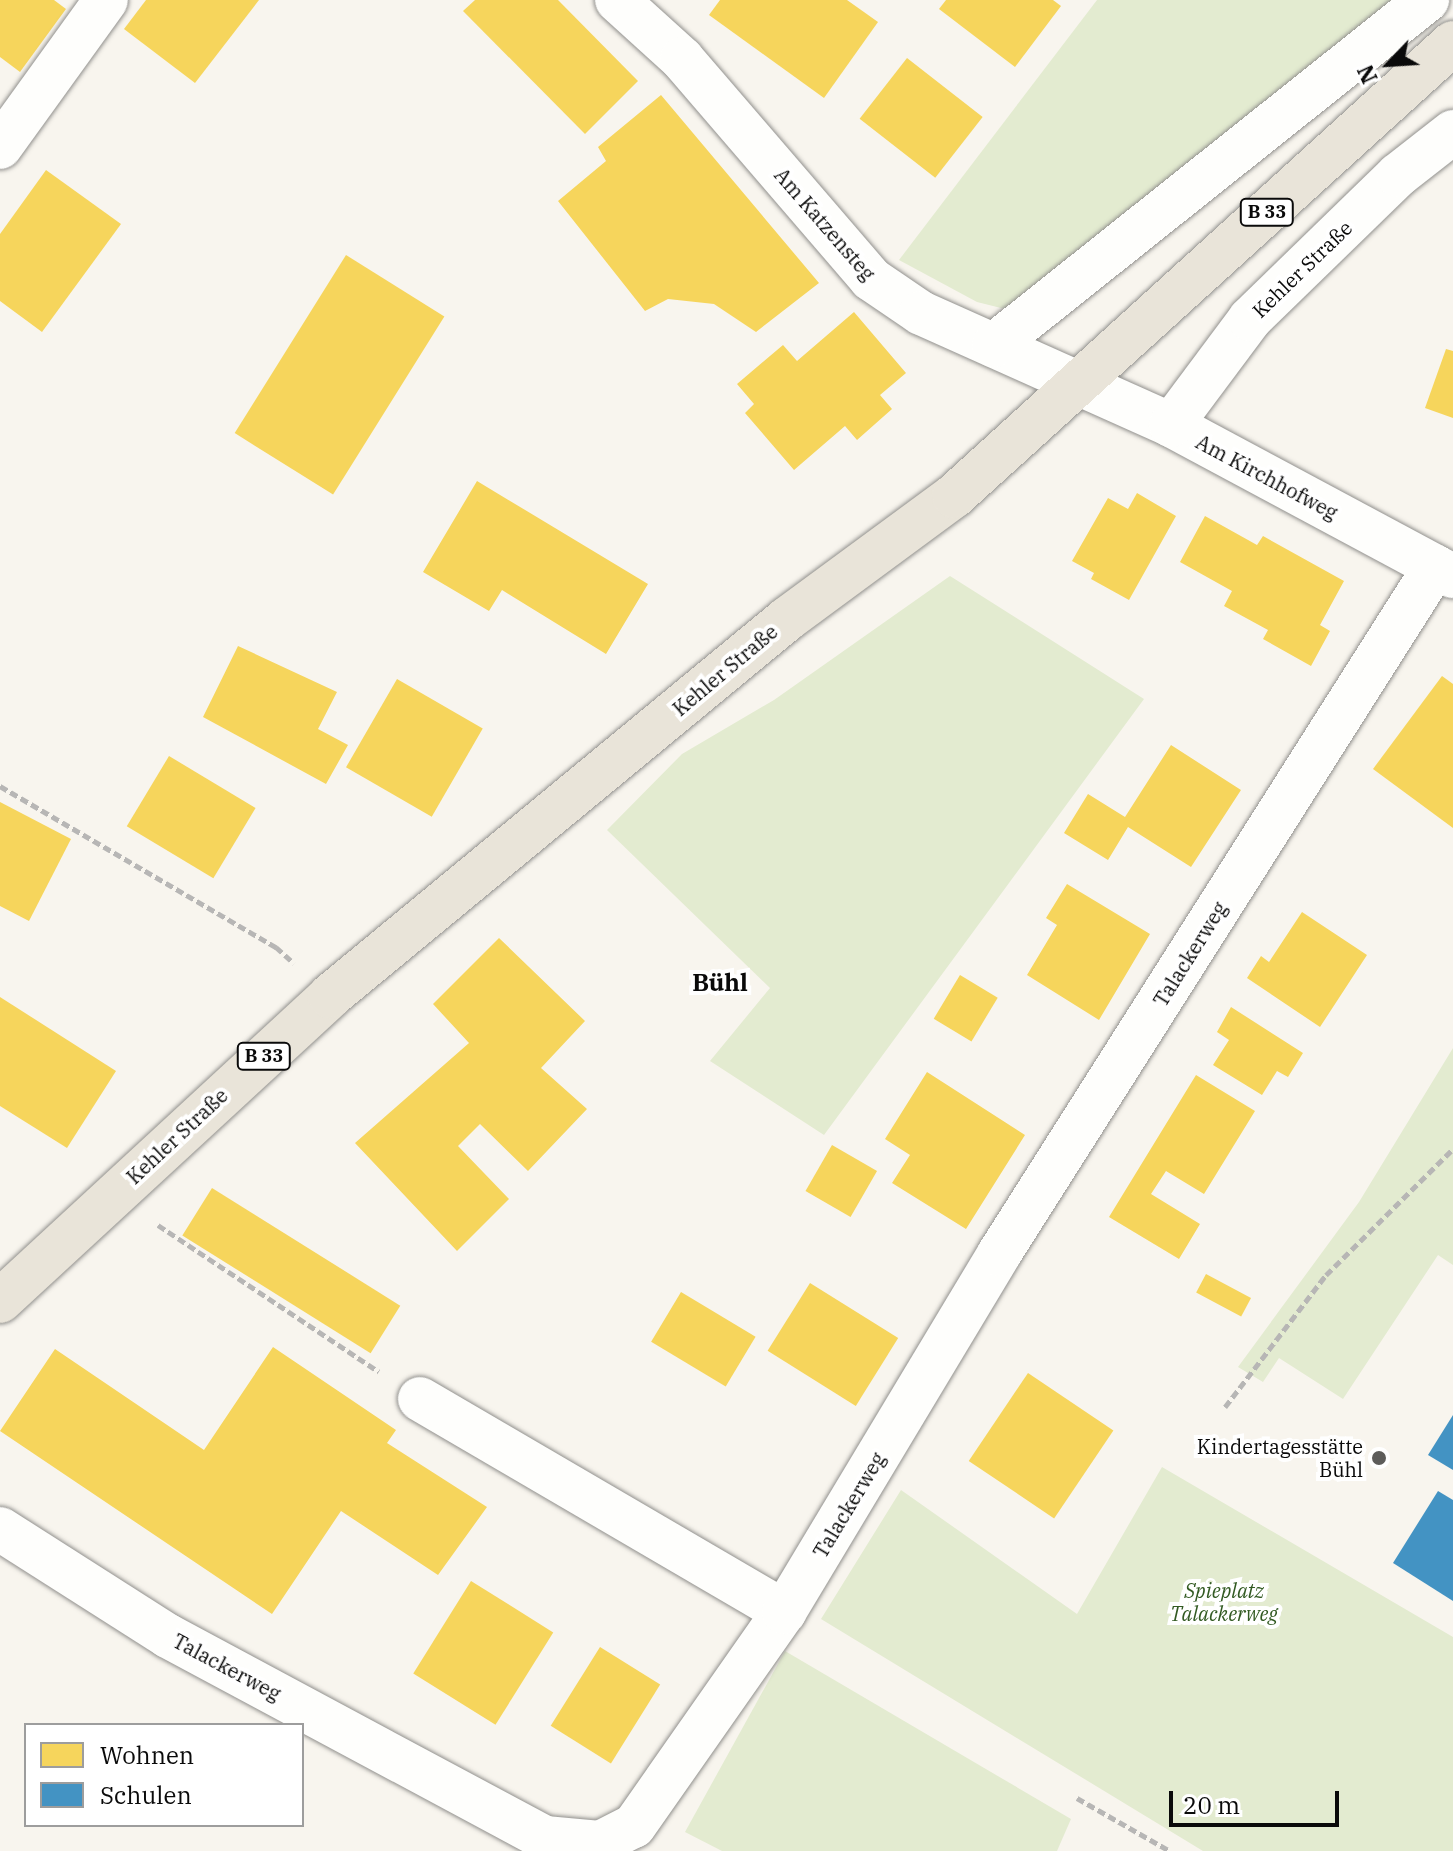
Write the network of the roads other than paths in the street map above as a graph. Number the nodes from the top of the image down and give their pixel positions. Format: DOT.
graph roads {
  1 [pos="106,0"];
  2 [pos="617,0"];
  3 [pos="1427,0"];
  4 [pos="1453,43"];
  5 [pos="1453,132"];
  6 [pos="0,147"];
  7 [pos="994,345"];
  8 [pos="1080,381"];
  9 [pos="1171,425"];
  10 [pos="1444,571"];
  11 [pos="0,1301"];
  12 [pos="420,1399"];
  13 [pos="0,1529"];
  14 [pos="784,1612"];
  1 -- 6 [label="street"];
  2 -- 7 [label="street, Am Katzensteg"];
  3 -- 7 [label="street"];
  4 -- 8 [label="main road, Kehler Straße / B 33"];
  5 -- 9 [label="street, Kehler Straße"];
  7 -- 8 [label="street, Am Katzensteg"];
  8 -- 9 [label="street, Am Kirchhofweg"];
  8 -- 11 [label="main road, Kehler Straße / B 33"];
  9 -- 10 [label="street, Am Kirchhofweg"];
  10 -- 14 [label="street, Talackerweg"];
  12 -- 14 [label="street"];
  13 -- 14 [label="street, Talackerweg"];
}
